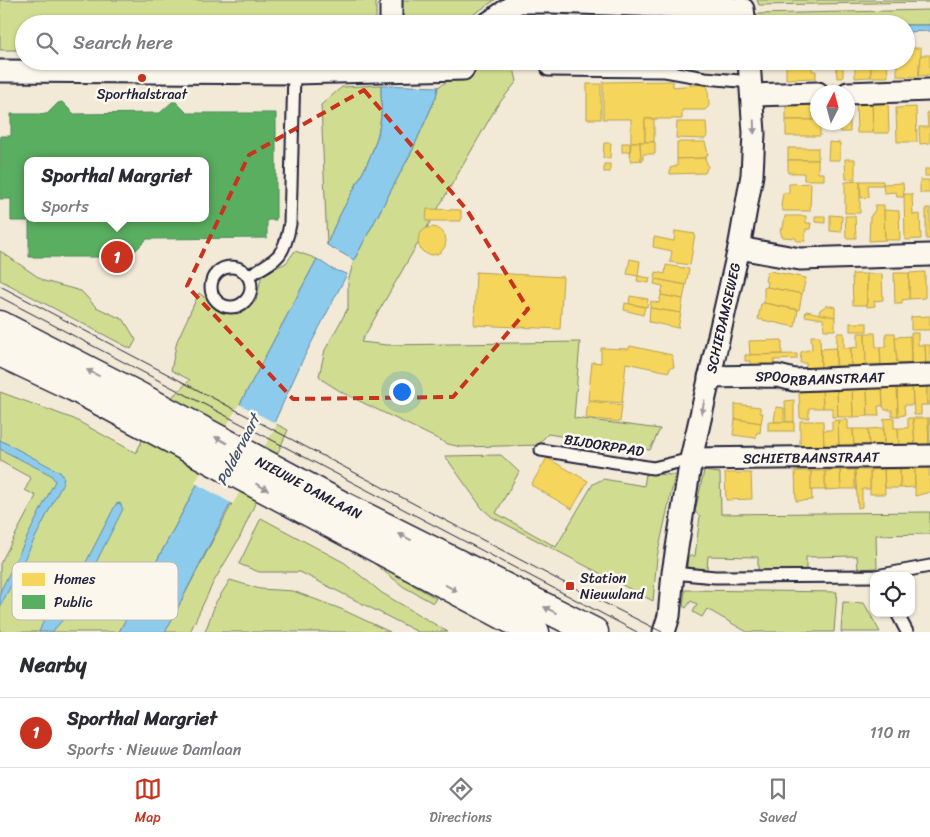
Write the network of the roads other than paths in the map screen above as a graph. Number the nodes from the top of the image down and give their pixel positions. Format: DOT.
graph roads {
  1 [pos="391,0"];
  2 [pos="391,15"];
  3 [pos="500,15"];
  4 [pos="718,15"];
  5 [pos="0,70"];
  6 [pos="15,70"];
  7 [pos="278,70"];
  8 [pos="336,70"];
  9 [pos="548,70"];
  10 [pos="750,70"];
  11 [pos="294,73"];
  12 [pos="752,89"];
  13 [pos="930,90"];
  14 [pos="855,92"];
  15 [pos="810,93"];
  16 [pos="739,248"];
  17 [pos="930,255"];
  18 [pos="248,276"];
  19 [pos="0,325"];
  20 [pos="0,352"];
  21 [pos="930,375"];
  22 [pos="709,377"];
  23 [pos="131,405"];
  24 [pos="541,450"];
  25 [pos="930,456"];
  26 [pos="691,459"];
  27 [pos="336,514"];
  28 [pos="930,566"];
  29 [pos="673,573"];
  30 [pos="899,617"];
  31 [pos="535,632"];
  32 [pos="594,632"];
  33 [pos="664,632"];
  34 [pos="907,632"];
  1 -- 2 [label="street"];
  3 -- 4 [label="street"];
  5 -- 6 [label="street"];
  7 -- 11 [label="street"];
  8 -- 11 [label="street"];
  9 -- 12 [label="lane"];
  10 -- 12 [label="street, SCHIEDAMSEWEG"];
  11 -- 18 [label="lane"];
  12 -- 15 [label="street"];
  12 -- 16 [label="street, SCHIEDAMSEWEG, one-way"];
  13 -- 14 [label="street"];
  16 -- 17 [label="street"];
  16 -- 22 [label="street, SCHIEDAMSEWEG"];
  23 -- 19 [label="main road, NIEUWE DAMLAAN, one-way"];
  20 -- 23 [label="main road, NIEUWE DAMLAAN"];
  21 -- 22 [label="street, SPOORBAANSTRAAT"];
  22 -- 26 [label="street, SCHIEDAMSEWEG, one-way"];
  23 -- 27 [label="main road, NIEUWE DAMLAAN"];
  24 -- 26 [label="lane, BIJDORPPAD"];
  25 -- 26 [label="street, SCHIETBAANSTRAAT"];
  26 -- 29 [label="street, SCHIEDAMSEWEG"];
  27 -- 31 [label="main road, NIEUWE DAMLAAN, one-way"];
  32 -- 27 [label="main road, NIEUWE DAMLAAN, one-way"];
  28 -- 29 [label="lane"];
  29 -- 33 [label="street, SCHIEDAMSEWEG"];
  30 -- 34 [label="lane"];
}
